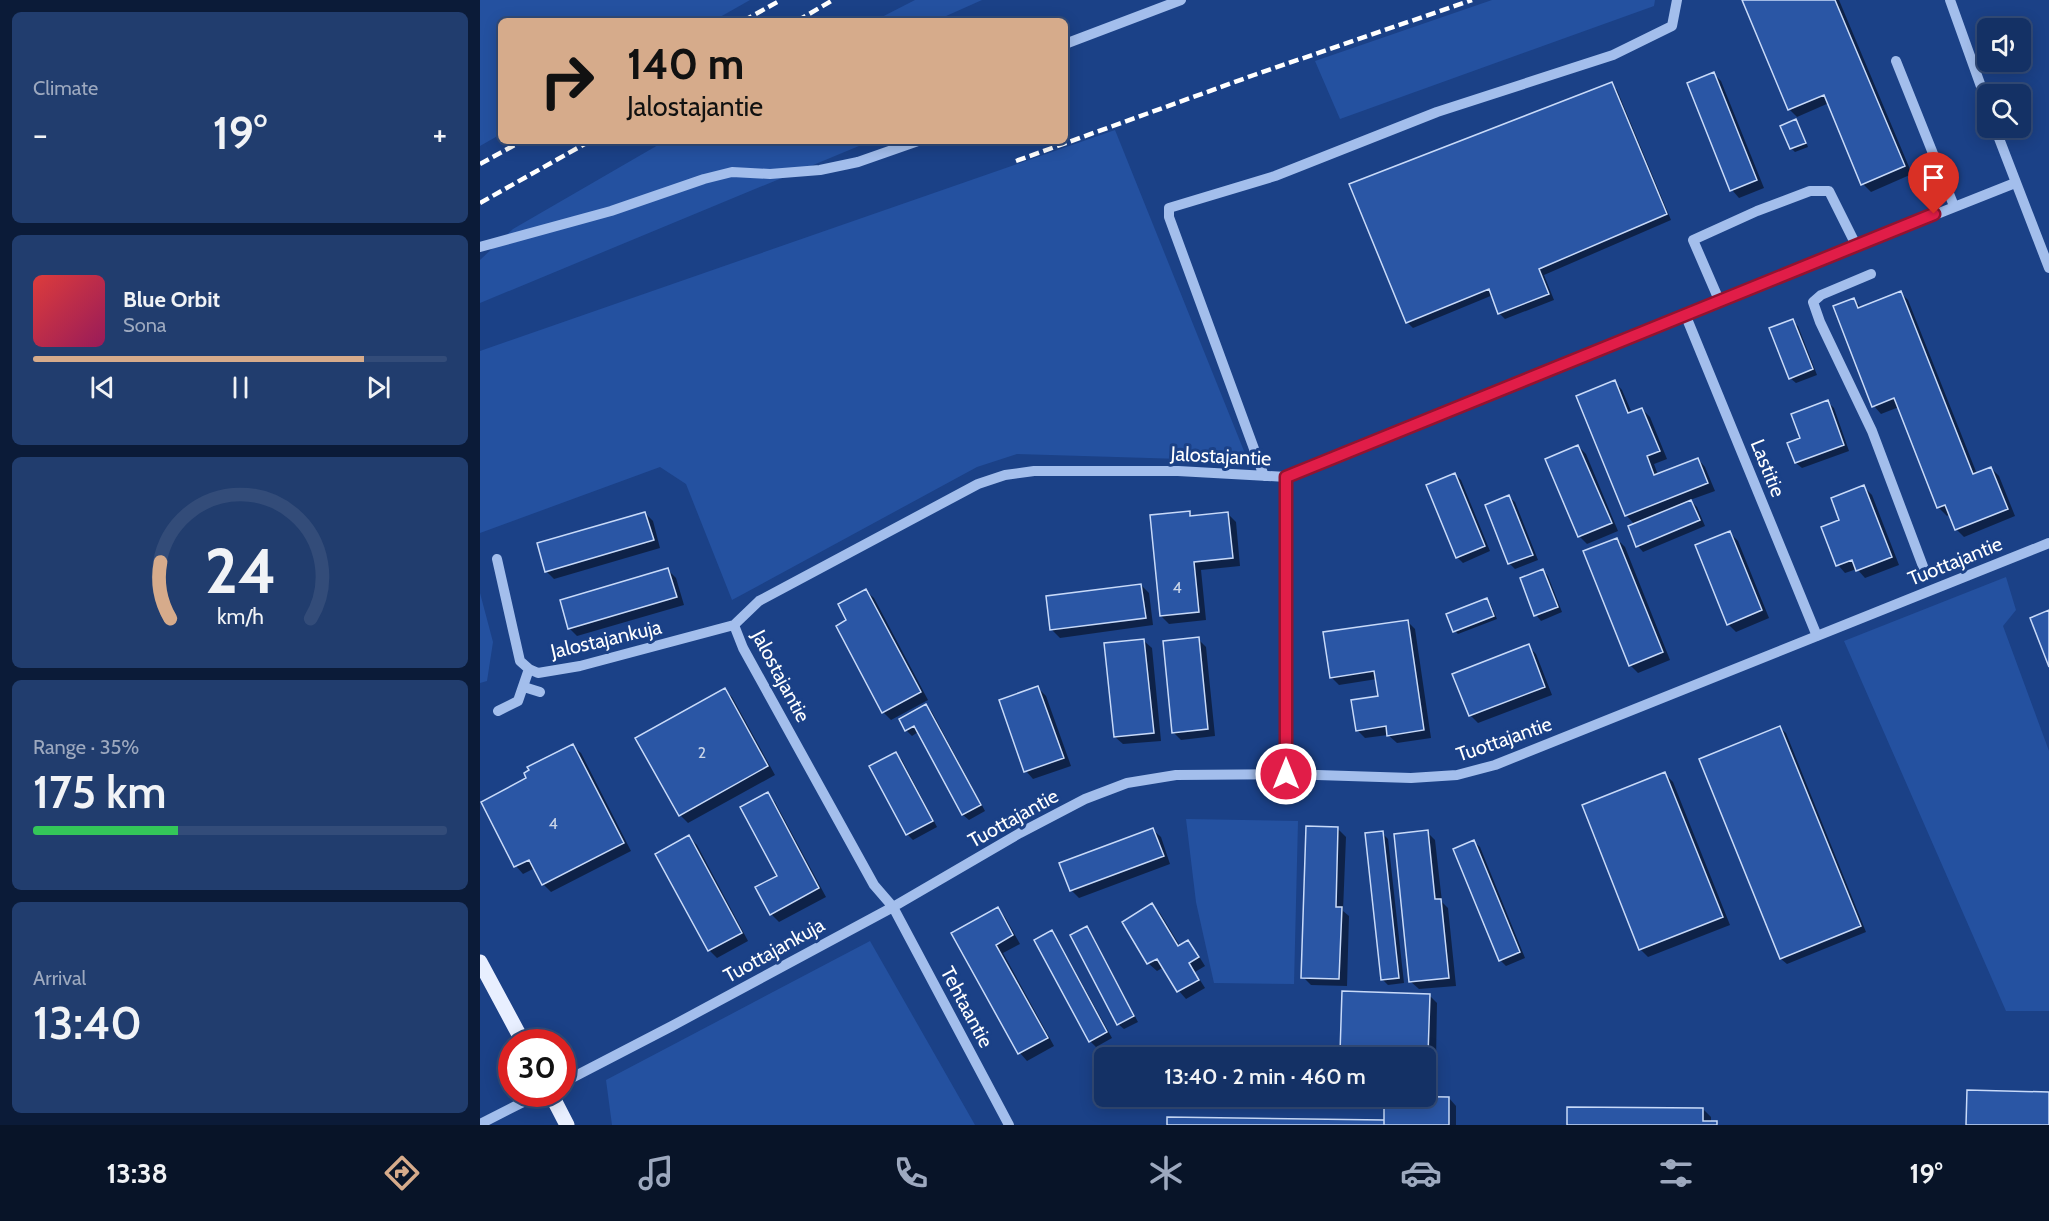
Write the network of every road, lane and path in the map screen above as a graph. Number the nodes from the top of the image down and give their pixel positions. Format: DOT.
graph roads {
  1 [pos="1181,0"];
  2 [pos="1677,0"];
  3 [pos="1950,0"];
  4 [pos="1068,43"];
  5 [pos="1896,62"];
  6 [pos="1980,84"];
  7 [pos="1999,138"];
  8 [pos="909,144"];
  9 [pos="2015,183"];
  10 [pos="1954,206"];
  11 [pos="1856,245"];
  12 [pos="480,247"];
  13 [pos="2049,268"];
  14 [pos="1871,274"];
  15 [pos="1719,300"];
  16 [pos="1685,314"];
  17 [pos="1264,476"];
  18 [pos="1286,477"];
  19 [pos="2049,543"];
  20 [pos="497,559"];
  21 [pos="1927,577"];
  22 [pos="734,625"];
  23 [pos="1817,636"];
  24 [pos="529,669"];
  25 [pos="524,687"];
  26 [pos="540,692"];
  27 [pos="498,711"];
  28 [pos="1286,774"];
  29 [pos="893,907"];
  30 [pos="480,962"];
  31 [pos="516,1029"];
  32 [pos="576,1076"];
  33 [pos="513,1107"];
  34 [pos="558,1107"];
  35 [pos="480,1124"];
  36 [pos="567,1125"];
  37 [pos="1009,1125"];
  1 -- 4 [label="street"];
  2 -- 17 [label="street"];
  3 -- 6 [label="street"];
  5 -- 10 [label="street"];
  7 -- 9 [label="street"];
  8 -- 12 [label="street"];
  9 -- 10 [label="street, Jalostajantie"];
  9 -- 13 [label="street"];
  10 -- 11 [label="street, Jalostajantie"];
  11 -- 15 [label="street, Jalostajantie"];
  11 -- 15 [label="street"];
  14 -- 21 [label="street"];
  15 -- 16 [label="street, Jalostajantie"];
  16 -- 18 [label="street, Jalostajantie"];
  16 -- 23 [label="street, Lastitie"];
  17 -- 18 [label="street, Jalostajantie"];
  17 -- 22 [label="street, Jalostajantie"];
  18 -- 28 [label="street"];
  19 -- 23 [label="street, Tuottajantie"];
  20 -- 24 [label="street, Jalostajankuja"];
  22 -- 24 [label="street, Jalostajankuja"];
  22 -- 29 [label="street, Jalostajantie"];
  23 -- 28 [label="street, Tuottajantie"];
  24 -- 25 [label="street"];
  25 -- 26 [label="street"];
  25 -- 27 [label="street"];
  28 -- 29 [label="street, Tuottajantie"];
  29 -- 32 [label="street, Tuottajankuja"];
  29 -- 37 [label="street, Tehtaantie"];
  30 -- 31 [label="main road"];
  33 -- 35 [label="street"];
  34 -- 36 [label="main road"];
}
